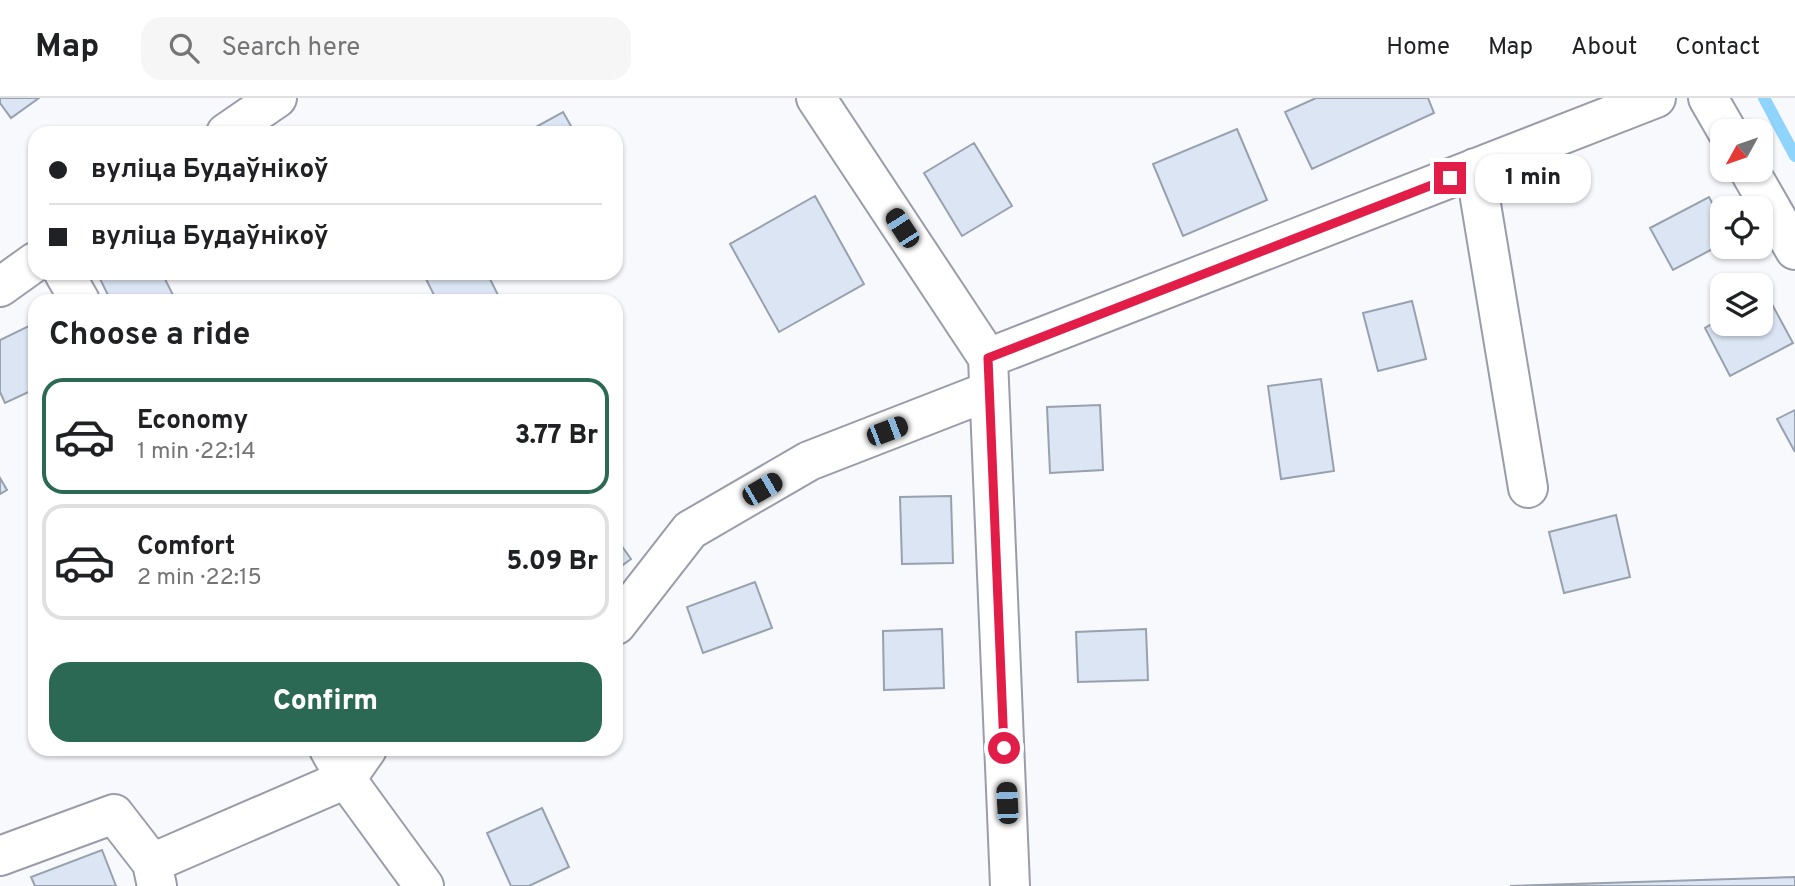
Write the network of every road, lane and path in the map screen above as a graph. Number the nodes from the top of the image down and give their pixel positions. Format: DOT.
graph roads {
  1 [pos="277,98"];
  2 [pos="816,98"];
  3 [pos="1656,98"];
  4 [pos="1708,98"];
  5 [pos="1720,119"];
  6 [pos="236,126"];
  7 [pos="1475,168"];
  8 [pos="1756,182"];
  9 [pos="1795,250"];
  10 [pos="28,267"];
  11 [pos="0,287"];
  12 [pos="989,374"];
  13 [pos="1528,488"];
  14 [pos="623,616"];
  15 [pos="347,759"];
  16 [pos="0,856"];
  17 [pos="155,874"];
  18 [pos="424,886"];
  19 [pos="1010,886"];
  1 -- 6 [label="street"];
  2 -- 12 [label="street"];
  3 -- 7 [label="street"];
  4 -- 5 [label="street"];
  7 -- 12 [label="street"];
  7 -- 13 [label="street"];
  8 -- 9 [label="street"];
  10 -- 11 [label="street"];
  12 -- 14 [label="street"];
  12 -- 19 [label="street"];
  15 -- 17 [label="street"];
  15 -- 18 [label="street"];
  16 -- 17 [label="street"];
}
